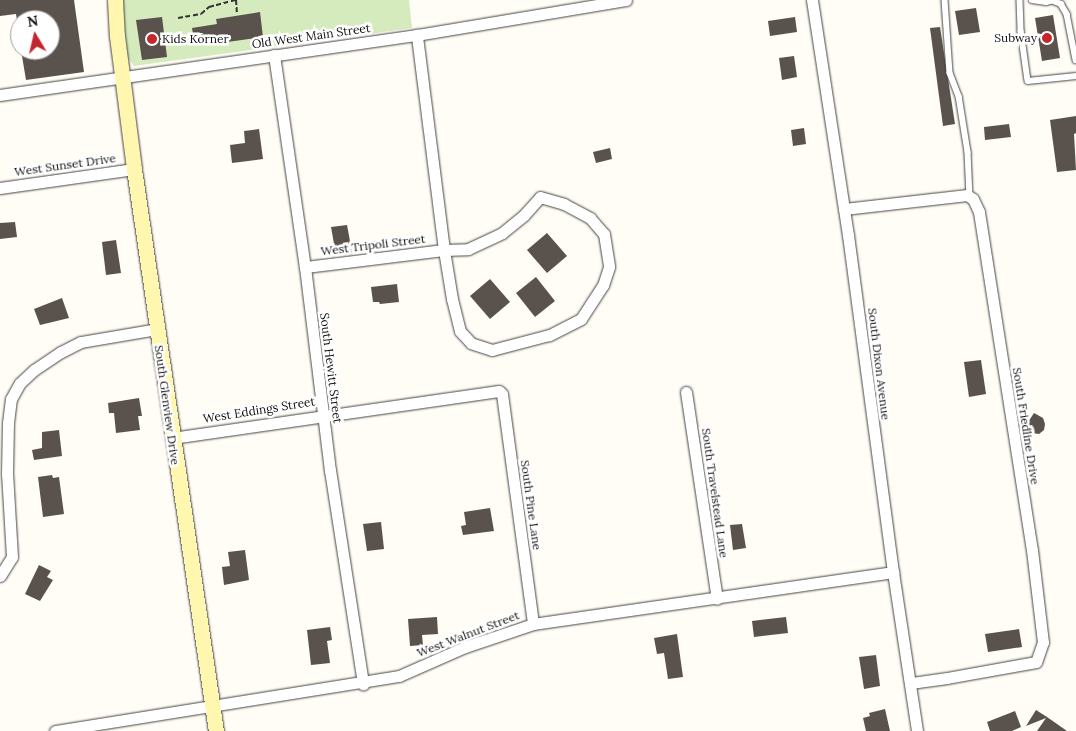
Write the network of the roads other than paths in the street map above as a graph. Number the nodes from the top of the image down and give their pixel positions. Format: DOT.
graph roads {
  1 [pos="115,0"];
  2 [pos="626,0"];
  3 [pos="812,0"];
  4 [pos="945,0"];
  5 [pos="1020,0"];
  6 [pos="1032,0"];
  7 [pos="1054,0"];
  8 [pos="417,35"];
  9 [pos="274,55"];
  10 [pos="1076,60"];
  11 [pos="1076,76"];
  12 [pos="124,79"];
  13 [pos="0,95"];
  14 [pos="134,169"];
  15 [pos="0,188"];
  16 [pos="970,197"];
  17 [pos="844,209"];
  18 [pos="444,250"];
  19 [pos="305,267"];
  20 [pos="157,329"];
  21 [pos="499,391"];
  22 [pos="686,392"];
  23 [pos="323,415"];
  24 [pos="172,438"];
  25 [pos="893,572"];
  26 [pos="0,576"];
  27 [pos="717,599"];
  28 [pos="534,624"];
  29 [pos="910,683"];
  30 [pos="362,684"];
  31 [pos="212,706"];
  32 [pos="55,731"];
  33 [pos="216,731"];
  34 [pos="916,731"];
  1 -- 12 [label="street, South Glenview Drive"];
  2 -- 8 [label="street, Old West Main Street"];
  3 -- 17 [label="street, South Dixon Avenue"];
  4 -- 16 [label="lane"];
  5 -- 11 [label="lane"];
  6 -- 7 [label="lane"];
  7 -- 10 [label="lane"];
  8 -- 9 [label="street, Old West Main Street"];
  8 -- 18 [label="street"];
  9 -- 12 [label="street, Old West Main Street"];
  9 -- 19 [label="street, South Hewitt Street"];
  12 -- 13 [label="street, Old West Main Street"];
  12 -- 14 [label="street, South Glenview Drive"];
  14 -- 15 [label="street, West Sunset Drive"];
  14 -- 20 [label="street, South Glenview Drive"];
  16 -- 17 [label="street"];
  16 -- 29 [label="street, South Friedline Drive"];
  17 -- 25 [label="street, South Dixon Avenue"];
  18 -- 18 [label="street"];
  18 -- 19 [label="street, West Tripoli Street"];
  19 -- 23 [label="street, South Hewitt Street"];
  20 -- 24 [label="street, South Glenview Drive"];
  20 -- 26 [label="street"];
  21 -- 23 [label="street, West Eddings Street"];
  21 -- 28 [label="street, South Pine Lane"];
  22 -- 27 [label="street, South Travelstead Lane"];
  23 -- 24 [label="street, West Eddings Street"];
  23 -- 30 [label="street, South Hewitt Street"];
  24 -- 31 [label="street, South Glenview Drive"];
  25 -- 27 [label="street, West Walnut Street"];
  25 -- 29 [label="street, South Dixon Avenue"];
  27 -- 28 [label="street, West Walnut Street"];
  28 -- 30 [label="street, West Walnut Street"];
  29 -- 34 [label="street, South Dixon Avenue"];
  30 -- 31 [label="street, West Walnut Street"];
  31 -- 32 [label="street, West Walnut Street"];
  31 -- 33 [label="street, South Glenview Drive"];
}
